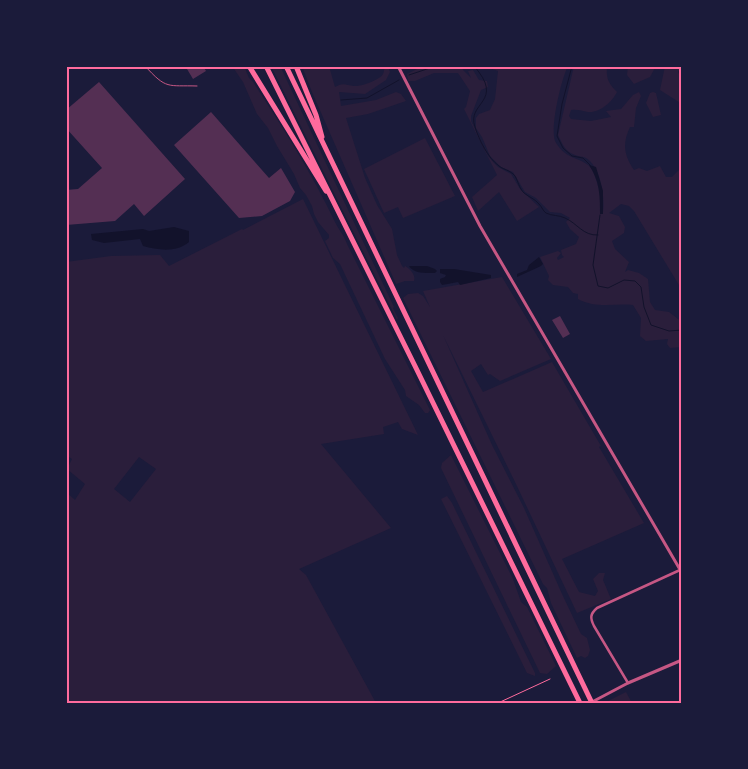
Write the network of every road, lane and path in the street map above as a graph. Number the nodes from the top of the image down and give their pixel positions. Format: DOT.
graph roads {
  1 [pos="146,66"];
  2 [pos="249,66"];
  3 [pos="266,66"];
  4 [pos="286,66"];
  5 [pos="296,66"];
  6 [pos="398,66"];
  7 [pos="197,86"];
  8 [pos="327,152"];
  9 [pos="336,206"];
  10 [pos="681,572"];
  11 [pos="682,660"];
  12 [pos="550,679"];
  13 [pos="628,683"];
  14 [pos="498,703"];
  15 [pos="580,703"];
  16 [pos="591,703"];
  1 -- 7 [label="lane"];
  2 -- 9 [label="highway"];
  3 -- 9 [label="highway"];
  4 -- 8 [label="highway"];
  5 -- 8 [label="highway"];
  6 -- 10 [label="street"];
  8 -- 16 [label="highway"];
  9 -- 15 [label="highway"];
  10 -- 13 [label="street"];
  11 -- 13 [label="street"];
  12 -- 14 [label="path"];
  13 -- 16 [label="street"];
}
